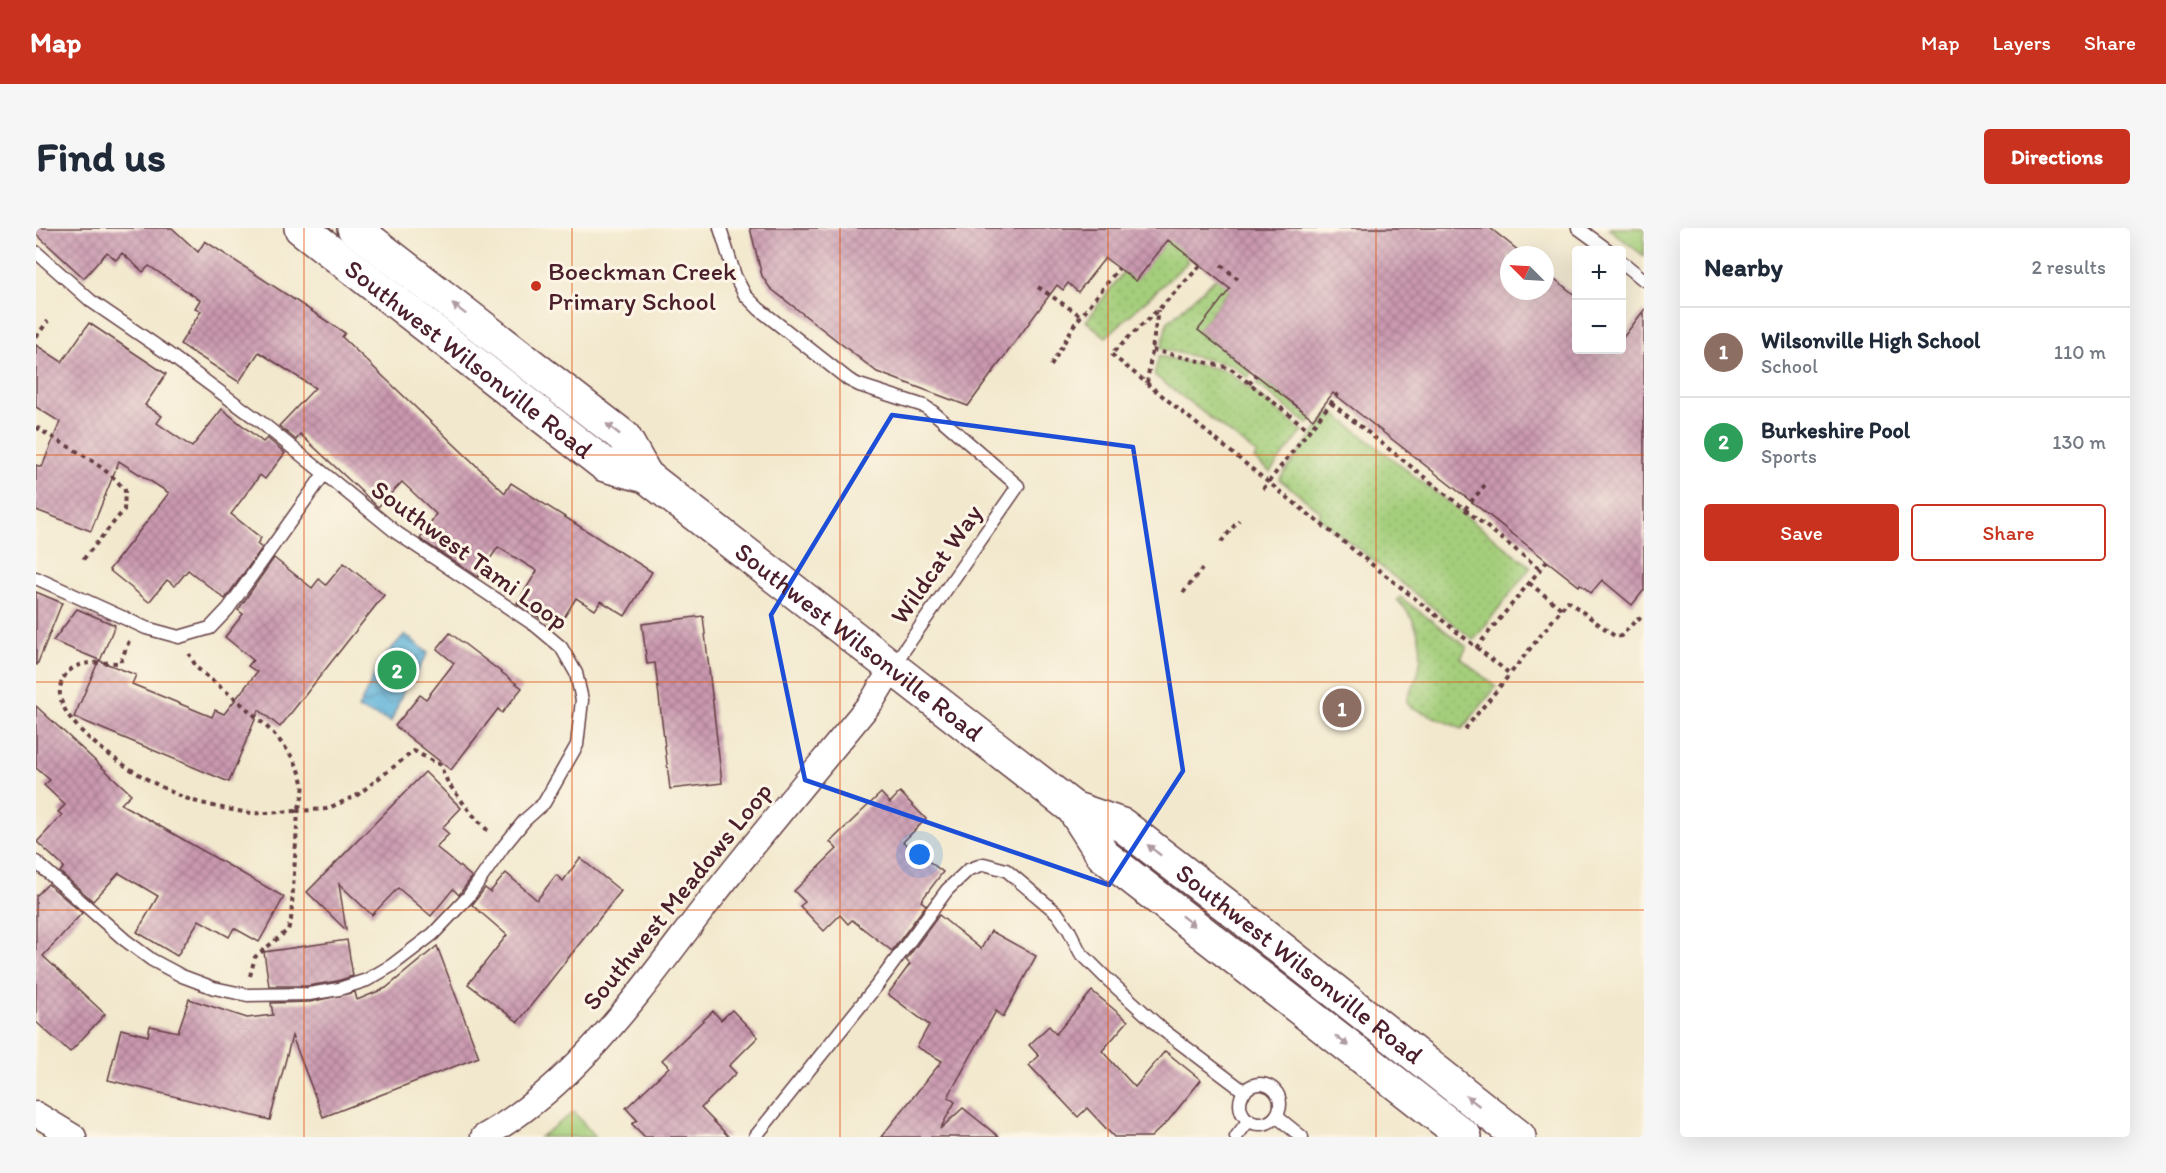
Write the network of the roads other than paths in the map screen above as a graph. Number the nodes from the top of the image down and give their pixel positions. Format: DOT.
graph roads {
  1 [pos="301,228"];
  2 [pos="354,228"];
  3 [pos="720,228"];
  4 [pos="1578,228"];
  5 [pos="1603,246"];
  6 [pos="36,252"];
  7 [pos="1626,265"];
  8 [pos="1644,280"];
  9 [pos="324,474"];
  10 [pos="646,476"];
  11 [pos="36,578"];
  12 [pos="892,668"];
  13 [pos="1072,808"];
  14 [pos="36,862"];
  15 [pos="1245,1092"];
  16 [pos="36,1114"];
  17 [pos="1276,1116"];
  18 [pos="1249,1120"];
  19 [pos="74,1137"];
  20 [pos="483,1137"];
  21 [pos="755,1137"];
  22 [pos="1236,1137"];
  23 [pos="1302,1137"];
  24 [pos="1465,1137"];
  25 [pos="1519,1137"];
  1 -- 10 [label="main road, Southwest Wilsonville Road"];
  10 -- 2 [label="main road, Southwest Wilsonville Road, one-way"];
  3 -- 12 [label="lane, Wildcat Way"];
  4 -- 5 [label="lane"];
  6 -- 9 [label="lane, Southwest Tami Loop"];
  7 -- 8 [label="lane"];
  9 -- 11 [label="lane"];
  9 -- 14 [label="lane, Southwest Tami Loop"];
  10 -- 12 [label="main road, Southwest Wilsonville Road"];
  12 -- 13 [label="main road, Southwest Wilsonville Road"];
  12 -- 20 [label="street, Southwest Meadows Loop"];
  13 -- 24 [label="main road, Southwest Wilsonville Road, one-way"];
  25 -- 13 [label="main road, Southwest Wilsonville Road, one-way"];
  15 -- 17 [label="lane"];
  15 -- 18 [label="lane"];
  15 -- 21 [label="lane"];
  16 -- 19 [label="street"];
  17 -- 18 [label="lane"];
  17 -- 23 [label="lane"];
  18 -- 22 [label="lane"];
}
